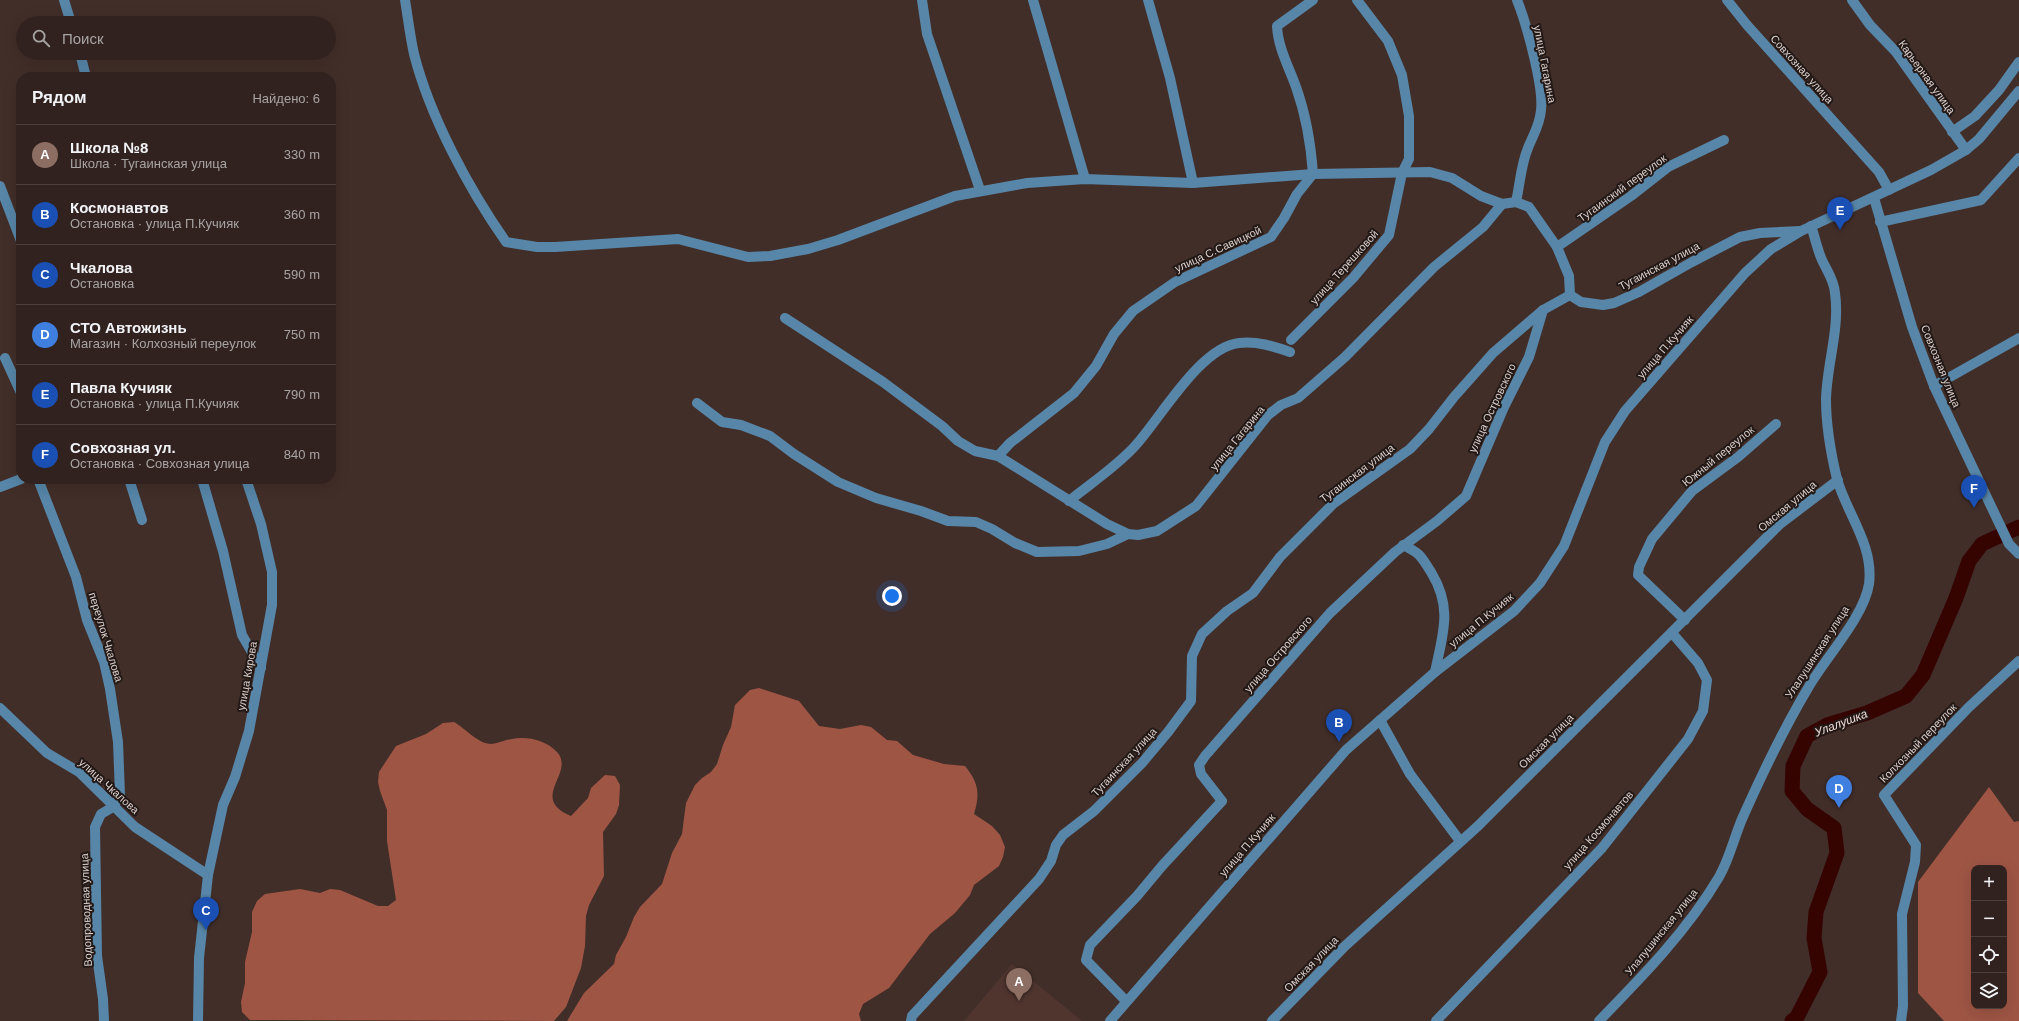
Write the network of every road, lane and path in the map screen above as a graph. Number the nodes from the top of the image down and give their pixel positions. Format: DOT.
graph roads {
  1 [pos="64,0"];
  2 [pos="405,0"];
  3 [pos="922,0"];
  4 [pos="1033,0"];
  5 [pos="1148,0"];
  6 [pos="1313,0"];
  7 [pos="1357,0"];
  8 [pos="1516,0"];
  9 [pos="1727,0"];
  10 [pos="1852,0"];
  11 [pos="69,16"];
  12 [pos="82,60"];
  13 [pos="2019,62"];
  14 [pos="85,72"];
  15 [pos="2019,92"];
  16 [pos="1952,132"];
  17 [pos="1724,140"];
  18 [pos="1966,150"];
  19 [pos="2019,158"];
  20 [pos="1402,173"];
  21 [pos="1312,174"];
  22 [pos="1085,180"];
  23 [pos="1193,183"];
  24 [pos="0,186"];
  25 [pos="980,190"];
  26 [pos="1889,190"];
  27 [pos="1874,198"];
  28 [pos="1516,202"];
  29 [pos="1502,204"];
  30 [pos="1880,222"];
  31 [pos="1811,226"];
  32 [pos="16,228"];
  33 [pos="1801,231"];
  34 [pos="1557,247"];
  35 [pos="1570,295"];
  36 [pos="1543,310"];
  37 [pos="785,318"];
  38 [pos="2019,338"];
  39 [pos="1291,340"];
  40 [pos="1290,352"];
  41 [pos="5,358"];
  42 [pos="16,382"];
  43 [pos="1934,386"];
  44 [pos="697,403"];
  45 [pos="1776,424"];
  46 [pos="998,456"];
  47 [pos="1838,480"];
  48 [pos="16,481"];
  49 [pos="40,484"];
  50 [pos="131,484"];
  51 [pos="203,484"];
  52 [pos="248,484"];
  53 [pos="0,487"];
  54 [pos="1069,501"];
  55 [pos="142,520"];
  56 [pos="1128,534"];
  57 [pos="1403,544"];
  58 [pos="2019,554"];
  59 [pos="1685,620"];
  60 [pos="1672,633"];
  61 [pos="2019,661"];
  62 [pos="261,668"];
  63 [pos="1435,672"];
  64 [pos="0,708"];
  65 [pos="1380,720"];
  66 [pos="114,807"];
  67 [pos="1460,841"];
  68 [pos="208,874"];
  69 [pos="1126,1001"];
  70 [pos="104,1021"];
  71 [pos="198,1021"];
  72 [pos="911,1021"];
  73 [pos="1110,1021"];
  74 [pos="1272,1021"];
  75 [pos="1436,1021"];
  76 [pos="1599,1021"];
  77 [pos="1901,1021"];
  1 -- 11 [label="street"];
  2 -- 25 [label="street"];
  3 -- 25 [label="street"];
  4 -- 22 [label="street"];
  5 -- 23 [label="street"];
  6 -- 21 [label="street"];
  7 -- 20 [label="street, улица Терешковой"];
  8 -- 28 [label="street, улица Гагарина"];
  9 -- 26 [label="street, Совхозная улица"];
  10 -- 16 [label="street, Карьерная улица"];
  12 -- 14 [label="street"];
  13 -- 16 [label="street"];
  15 -- 18 [label="street, улица П.Кучияк"];
  16 -- 18 [label="street, Карьерная улица"];
  17 -- 34 [label="street, Тугаинский переулок"];
  18 -- 26 [label="street, улица П.Кучияк"];
  19 -- 30 [label="street"];
  20 -- 21 [label="street"];
  20 -- 29 [label="street"];
  20 -- 39 [label="street, улица Терешковой"];
  21 -- 23 [label="street"];
  21 -- 46 [label="street, улица С.Савицкой"];
  22 -- 23 [label="street"];
  22 -- 25 [label="street"];
  24 -- 32 [label="street"];
  26 -- 27 [label="street, улица П.Кучияк"];
  27 -- 30 [label="street, Совхозная улица"];
  27 -- 31 [label="street, улица П.Кучияк"];
  28 -- 29 [label="street"];
  28 -- 34 [label="street"];
  29 -- 56 [label="street, улица Гагарина"];
  30 -- 43 [label="street, Совхозная улица"];
  31 -- 33 [label="street, улица П.Кучияк"];
  31 -- 47 [label="street, Улалушинская улица"];
  33 -- 35 [label="street, Тугаинская улица"];
  33 -- 63 [label="street, улица П.Кучияк"];
  34 -- 35 [label="street"];
  35 -- 36 [label="street, Тугаинская улица"];
  36 -- 57 [label="street, улица Островского"];
  36 -- 72 [label="street, Тугаинская улица"];
  37 -- 46 [label="street"];
  38 -- 43 [label="street"];
  40 -- 54 [label="street"];
  41 -- 42 [label="street"];
  43 -- 58 [label="street, Совхозная улица"];
  44 -- 56 [label="street"];
  45 -- 59 [label="street, Южный переулок"];
  46 -- 54 [label="street, улица Гагарина"];
  47 -- 59 [label="street, Омская улица"];
  47 -- 76 [label="street, Улалушинская улица"];
  48 -- 53 [label="street"];
  49 -- 66 [label="street, переулок Чкалова"];
  50 -- 55 [label="street"];
  51 -- 62 [label="street"];
  52 -- 62 [label="street, улица Кирова"];
  54 -- 56 [label="street, улица Гагарина"];
  57 -- 63 [label="street"];
  57 -- 69 [label="street, улица Островского"];
  59 -- 60 [label="street, Омская улица"];
  60 -- 67 [label="street, Омская улица"];
  60 -- 75 [label="street, улица Космонавтов"];
  61 -- 77 [label="street, Колхозный переулок"];
  62 -- 68 [label="street, улица Кирова"];
  63 -- 65 [label="street, улица П.Кучияк"];
  64 -- 66 [label="street, улица Чкалова"];
  65 -- 67 [label="street"];
  65 -- 69 [label="street, улица П.Кучияк"];
  66 -- 68 [label="street, улица Чкалова"];
  66 -- 70 [label="street, Водопроводная улица"];
  67 -- 74 [label="street, Омская улица"];
  68 -- 71 [label="street, улица Кирова"];
  69 -- 73 [label="street, улица П.Кучияк"];
}
